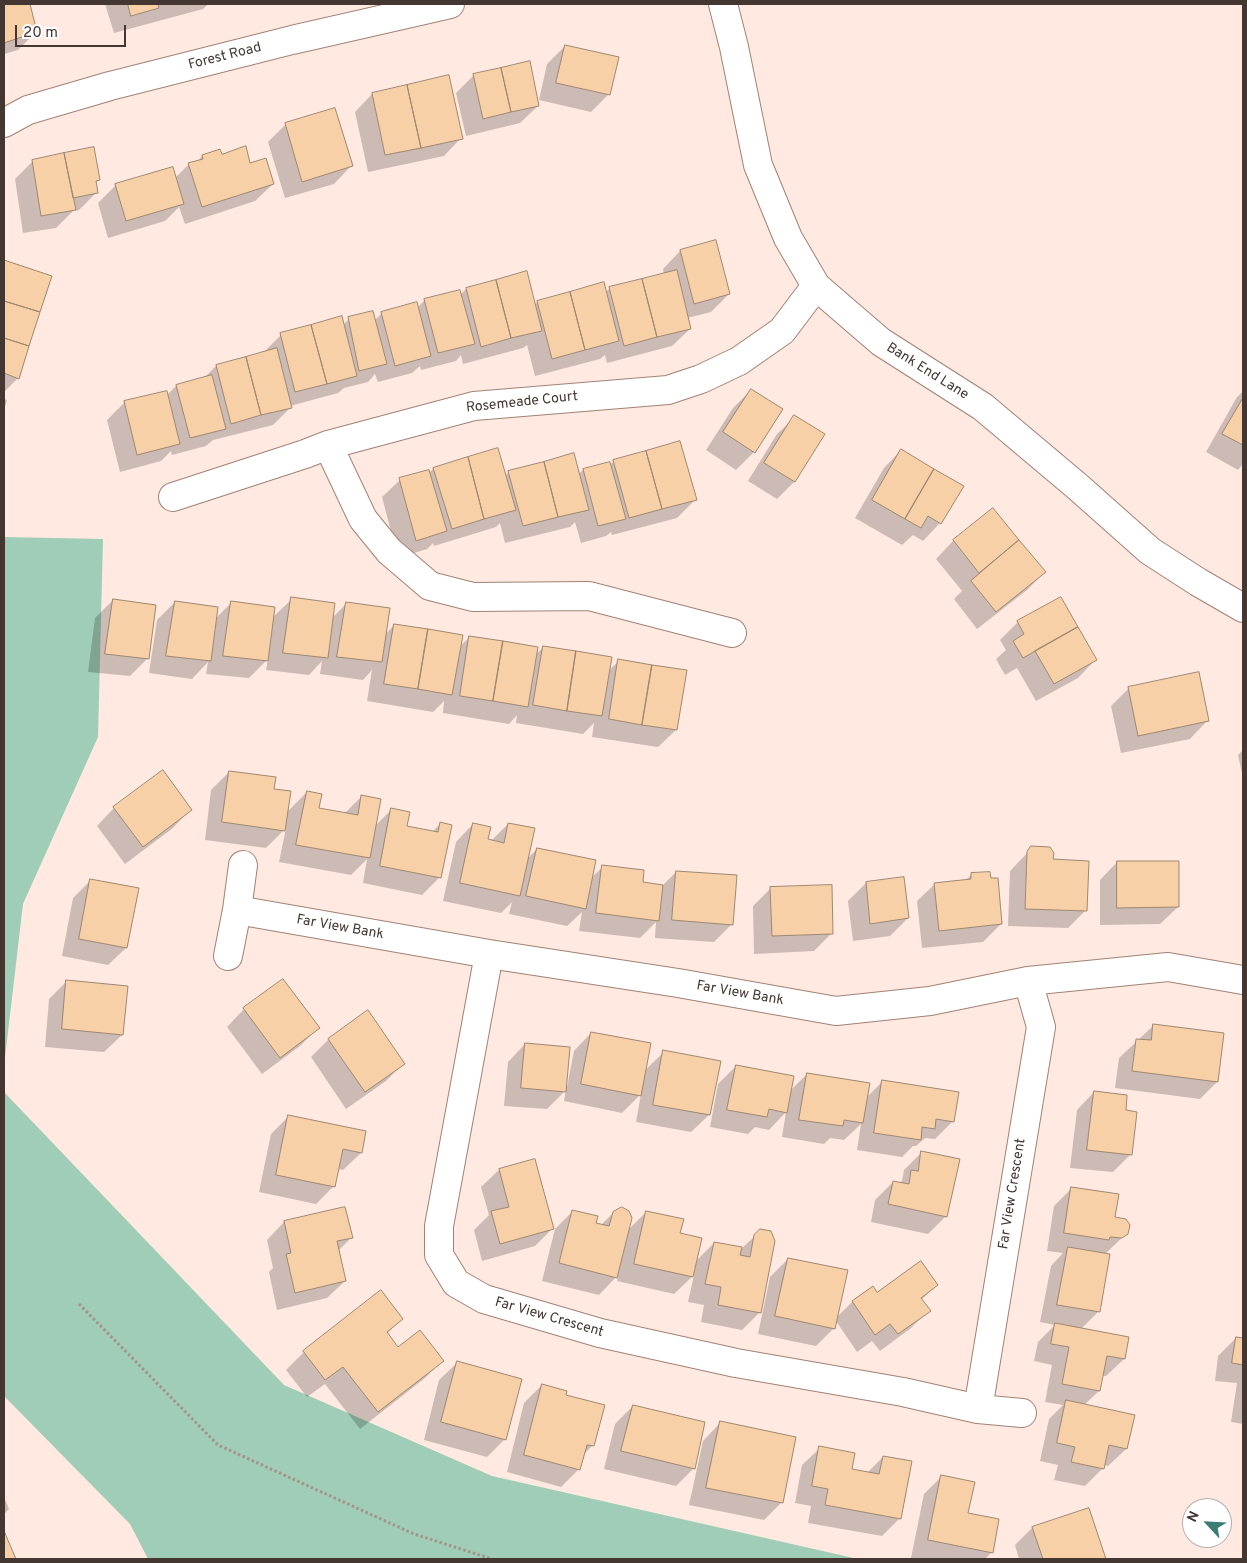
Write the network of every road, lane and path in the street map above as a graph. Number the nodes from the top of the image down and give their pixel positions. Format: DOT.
graph roads {
  1 [pos="450,4"];
  2 [pos="723,4"];
  3 [pos="4,123"];
  4 [pos="816,286"];
  5 [pos="328,445"];
  6 [pos="173,497"];
  7 [pos="1243,608"];
  8 [pos="732,633"];
  9 [pos="243,865"];
  10 [pos="237,910"];
  11 [pos="489,954"];
  12 [pos="228,956"];
  13 [pos="1243,980"];
  14 [pos="1028,981"];
  15 [pos="79,1304"];
  16 [pos="978,1409"];
  17 [pos="1022,1413"];
  18 [pos="492,1559"];
  1 -- 3 [label="street, Forest Road"];
  2 -- 4 [label="street, Bank End Lane"];
  4 -- 5 [label="street, Rosemeade Court"];
  4 -- 7 [label="street, Bank End Lane"];
  5 -- 6 [label="street, Rosemeade Court"];
  5 -- 8 [label="street"];
  9 -- 10 [label="street"];
  10 -- 11 [label="street, Far View Bank"];
  10 -- 12 [label="street"];
  11 -- 14 [label="street, Far View Bank"];
  11 -- 16 [label="street, Far View Crescent"];
  13 -- 14 [label="street, Far View Bank"];
  14 -- 16 [label="street, Far View Crescent"];
  15 -- 18 [label="path"];
  16 -- 17 [label="street, Far View Crescent"];
}
